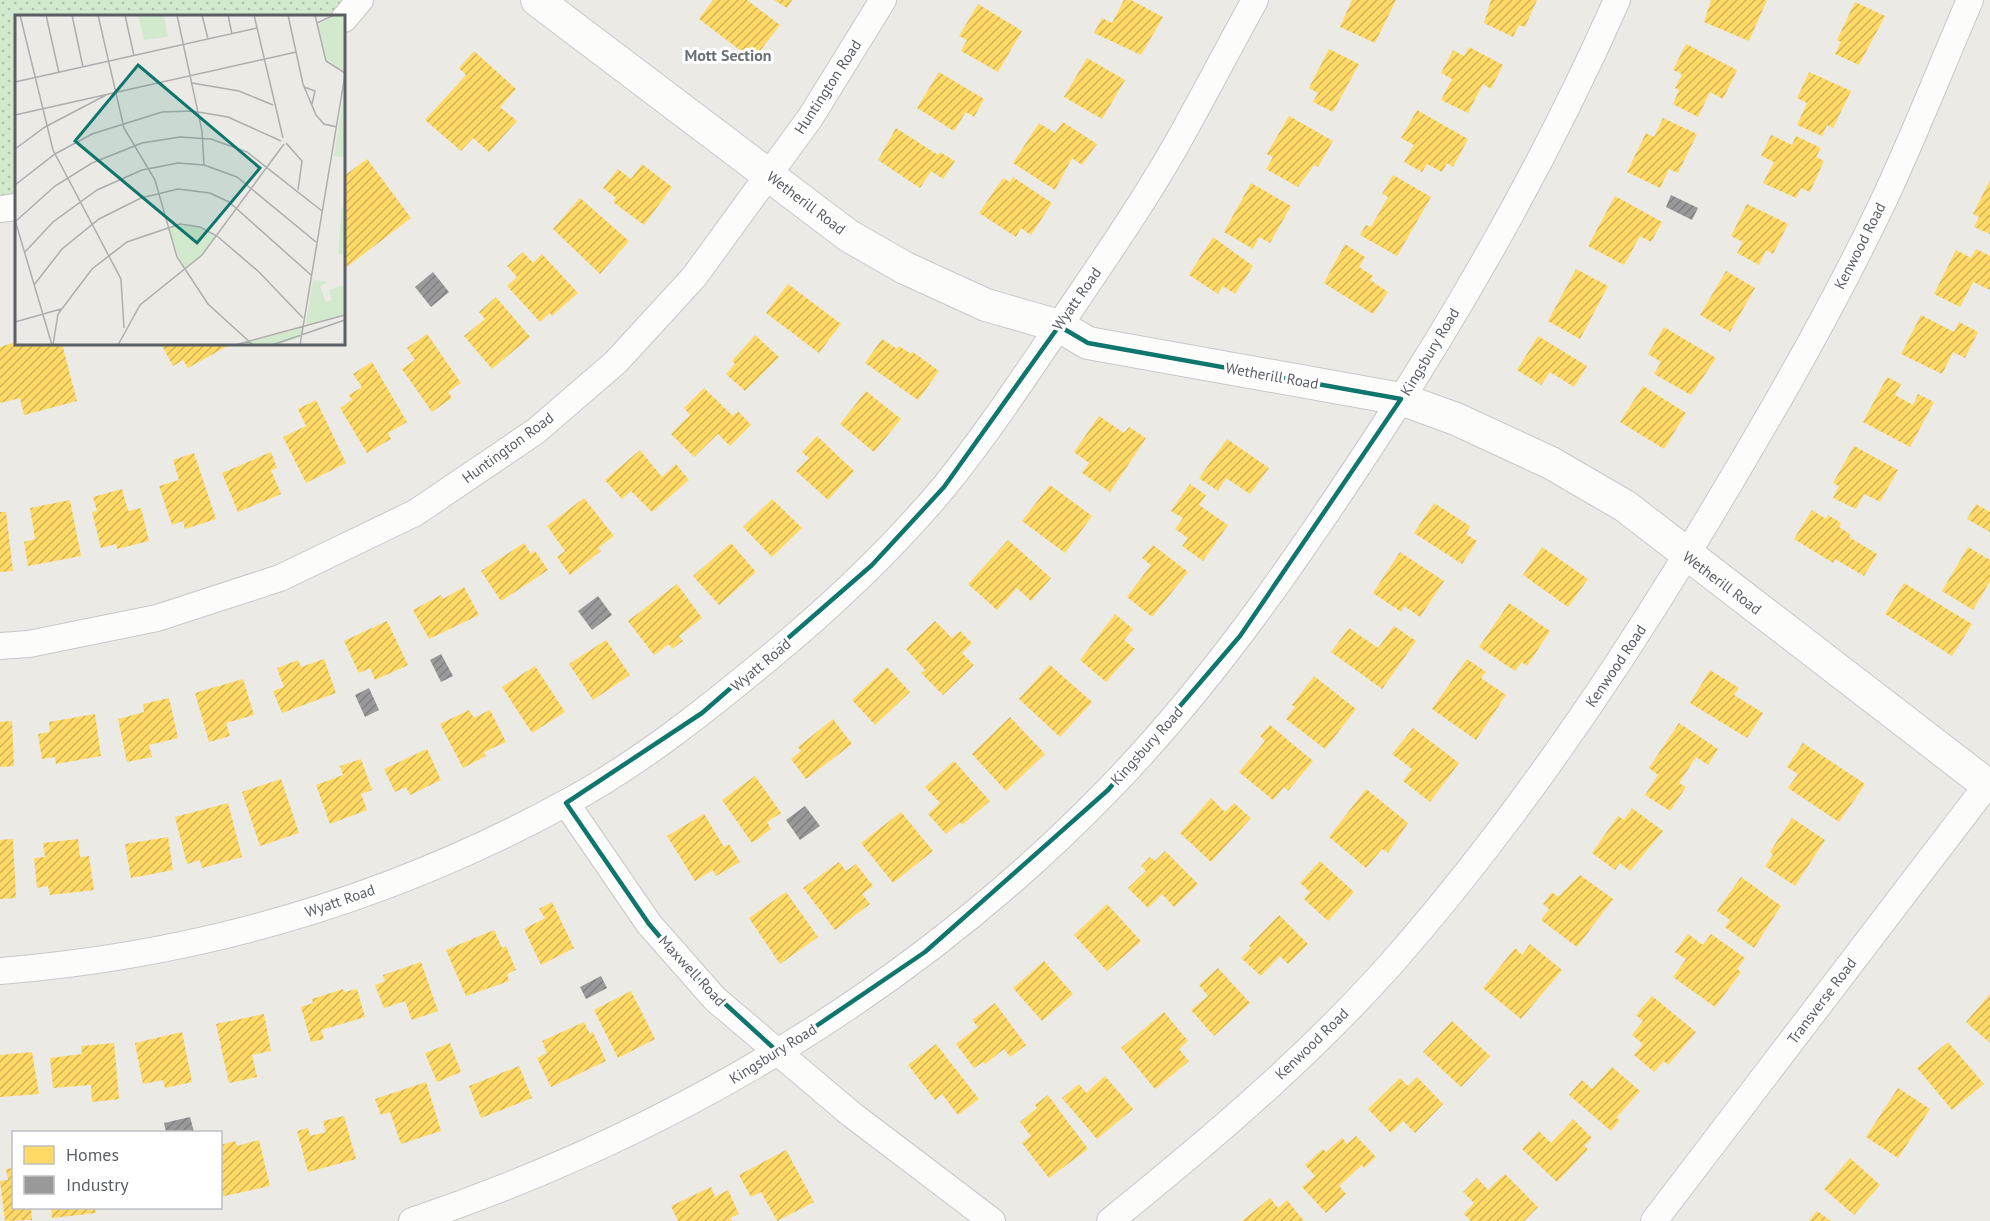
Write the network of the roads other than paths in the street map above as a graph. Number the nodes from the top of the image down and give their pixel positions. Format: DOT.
graph roads {
  1 [pos="360,0"];
  2 [pos="537,0"];
  3 [pos="883,0"];
  4 [pos="1255,0"];
  5 [pos="1617,0"];
  6 [pos="1970,0"];
  7 [pos="345,18"];
  8 [pos="768,175"];
  9 [pos="15,207"];
  10 [pos="0,209"];
  11 [pos="1059,326"];
  12 [pos="1401,399"];
  13 [pos="1686,555"];
  14 [pos="0,646"];
  15 [pos="1989,784"];
  16 [pos="566,803"];
  17 [pos="0,971"];
  18 [pos="778,1052"];
  19 [pos="412,1221"];
  20 [pos="992,1221"];
  21 [pos="1110,1221"];
  22 [pos="1654,1221"];
  1 -- 7 [label="street"];
  2 -- 8 [label="street, Wetherill Road"];
  3 -- 8 [label="street, Huntington Road"];
  4 -- 11 [label="street, Wyatt Road"];
  5 -- 12 [label="street, Kingsbury Road"];
  6 -- 13 [label="street, Kenwood Road"];
  8 -- 11 [label="street, Wetherill Road"];
  8 -- 14 [label="street, Huntington Road"];
  9 -- 10 [label="street"];
  11 -- 12 [label="street, Wetherill Road"];
  11 -- 16 [label="street, Wyatt Road"];
  12 -- 13 [label="street, Wetherill Road"];
  12 -- 18 [label="street, Kingsbury Road"];
  13 -- 15 [label="street, Wetherill Road"];
  13 -- 21 [label="street, Kenwood Road"];
  15 -- 22 [label="street, Transverse Road"];
  16 -- 17 [label="street, Wyatt Road"];
  16 -- 18 [label="street, Maxwell Road"];
  18 -- 19 [label="street, Kingsbury Road"];
  18 -- 20 [label="street, Maxwell Road"];
}
